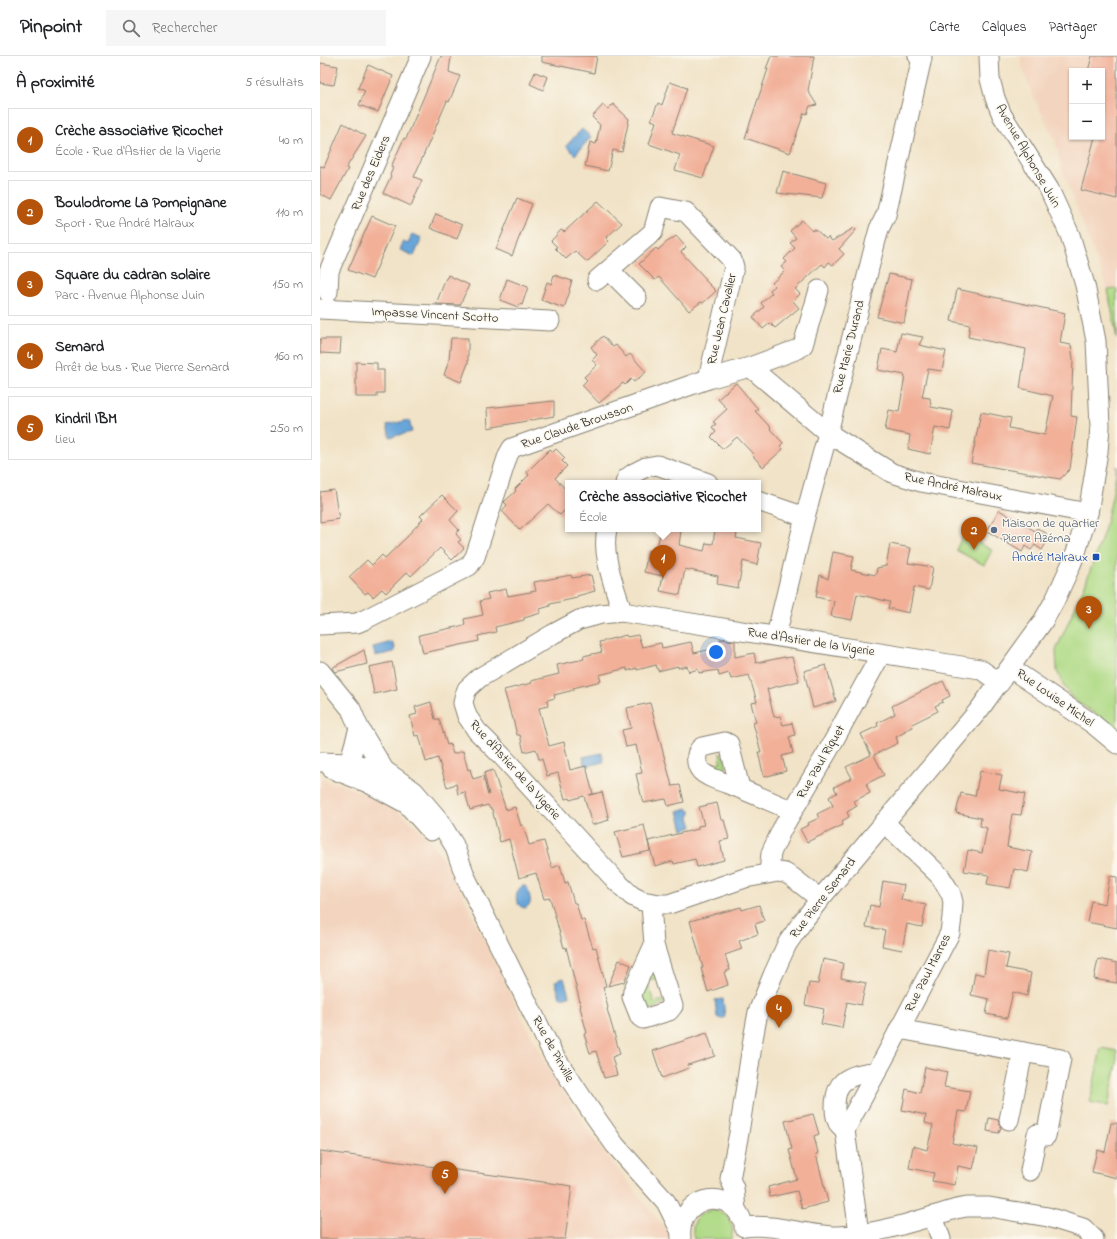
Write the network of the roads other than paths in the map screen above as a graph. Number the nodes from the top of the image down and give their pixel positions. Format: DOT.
graph roads {
  1 [pos="421,56"];
  2 [pos="989,56"];
  3 [pos="920,57"];
  4 [pos="819,290"];
  5 [pos="328,292"];
  6 [pos="637,298"];
  7 [pos="320,309"];
  8 [pos="550,321"];
  9 [pos="750,366"];
  10 [pos="708,379"];
  11 [pos="828,433"];
  12 [pos="626,480"];
  13 [pos="700,480"];
  14 [pos="761,502"];
  15 [pos="1088,513"];
  16 [pos="805,517"];
  17 [pos="606,532"];
  18 [pos="622,612"];
  19 [pos="320,625"];
  20 [pos="776,636"];
  21 [pos="881,654"];
  22 [pos="320,671"];
  23 [pos="1005,675"];
  24 [pos="359,728"];
  25 [pos="1117,744"];
  26 [pos="349,763"];
  27 [pos="320,764"];
  28 [pos="384,770"];
  29 [pos="740,788"];
  30 [pos="407,804"];
  31 [pos="792,811"];
  32 [pos="884,822"];
  33 [pos="769,873"];
  34 [pos="466,878"];
  35 [pos="820,899"];
  36 [pos="650,904"];
  37 [pos="654,945"];
  38 [pos="899,1029"];
  39 [pos="1023,1052"];
  40 [pos="1010,1120"];
  41 [pos="1030,1171"];
  42 [pos="730,1179"];
  43 [pos="711,1199"];
  44 [pos="666,1202"];
  45 [pos="690,1209"];
  46 [pos="933,1216"];
  47 [pos="741,1225"];
  48 [pos="859,1233"];
  49 [pos="681,1234"];
  50 [pos="941,1239"];
  51 [pos="1094,1239"];
  1 -- 5 [label="street, Rue des Eiders"];
  2 -- 15 [label="street, Avenue Alphonse Juin"];
  3 -- 11 [label="street, Rue Marie Durand"];
  4 -- 9 [label="street, Rue Claude Brousson"];
  6 -- 10 [label="street, Rue Jean Cavalier"];
  7 -- 8 [label="street, Impasse Vincent Scotto"];
  9 -- 10 [label="street, Rue Claude Brousson"];
  9 -- 11 [label="street"];
  10 -- 19 [label="street, Rue Claude Brousson"];
  11 -- 15 [label="street, Rue André Malraux"];
  11 -- 16 [label="street, Rue Marie Durand"];
  12 -- 13 [label="street"];
  14 -- 16 [label="street"];
  15 -- 23 [label="street, Avenue Alphonse Juin"];
  16 -- 20 [label="street, Rue Marie Durand"];
  17 -- 18 [label="street"];
  18 -- 20 [label="street, Rue d'Astier de la Vigerie"];
  18 -- 36 [label="street, Rue d'Astier de la Vigerie"];
  20 -- 21 [label="street, Rue d'Astier de la Vigerie"];
  21 -- 23 [label="street, Rue d'Astier de la Vigerie"];
  21 -- 31 [label="street, Rue Paul Riquet"];
  22 -- 24 [label="street"];
  23 -- 25 [label="street, Rue Louise Michel"];
  23 -- 32 [label="street, Rue Pierre Semard"];
  24 -- 26 [label="street"];
  24 -- 28 [label="street"];
  26 -- 27 [label="street, Rue de Pinville"];
  26 -- 28 [label="street, Rue de Pinville"];
  27 -- 30 [label="street, Rue de Pinville"];
  28 -- 30 [label="street"];
  28 -- 34 [label="street, Rue de Pinville"];
  29 -- 31 [label="street"];
  30 -- 34 [label="street, Rue de Pinville"];
  31 -- 33 [label="street, Rue Paul Riquet"];
  32 -- 35 [label="street, Rue Pierre Semard"];
  32 -- 38 [label="street, Rue Paul Marres"];
  33 -- 35 [label="street, Rue d'Astier de la Vigerie"];
  33 -- 36 [label="street, Rue d'Astier de la Vigerie"];
  34 -- 44 [label="street, Rue de Pinville"];
  35 -- 42 [label="street, Rue Pierre Semard"];
  36 -- 37 [label="street"];
  38 -- 39 [label="street"];
  38 -- 48 [label="street, Rue Paul Marres"];
  39 -- 40 [label="street"];
  39 -- 41 [label="street"];
  42 -- 43 [label="street"];
  42 -- 47 [label="street, Rue Pierre Semard"];
  43 -- 45 [label="street"];
  43 -- 47 [label="street"];
  44 -- 45 [label="street"];
  44 -- 49 [label="street, Rue de Pinville"];
  45 -- 49 [label="street"];
  46 -- 48 [label="street"];
  46 -- 50 [label="street"];
  46 -- 51 [label="street"];
  47 -- 48 [label="street"];
}
